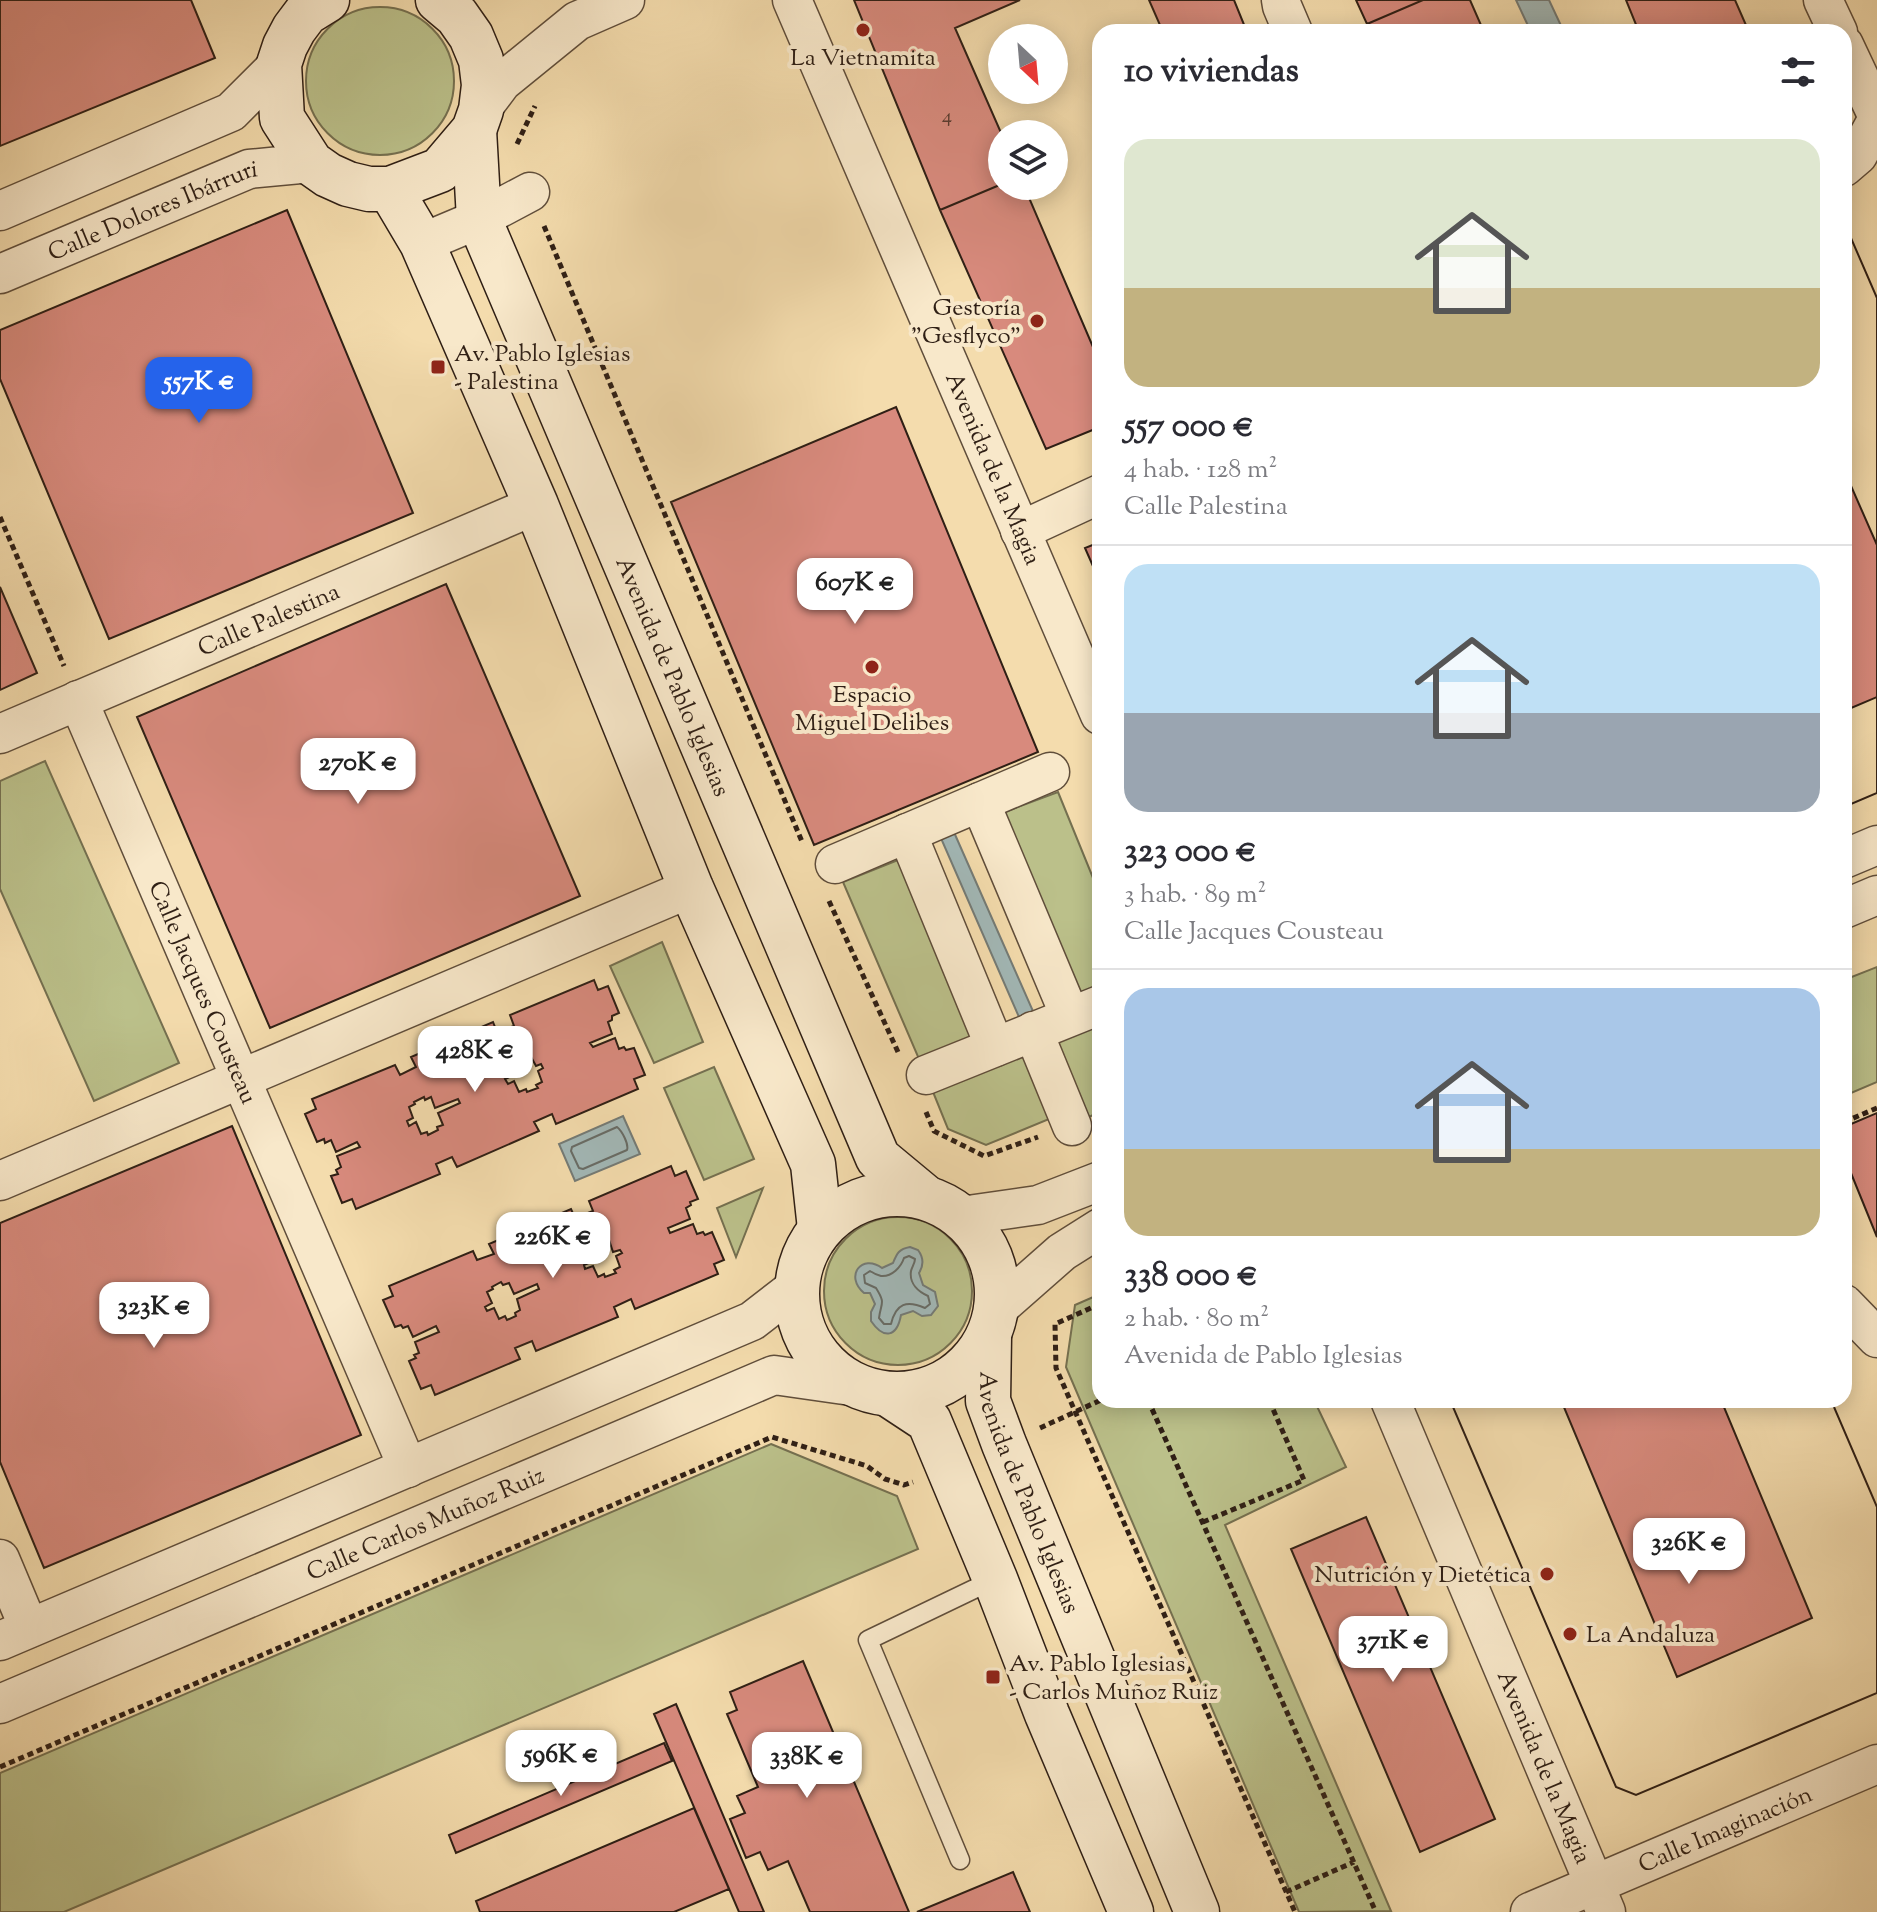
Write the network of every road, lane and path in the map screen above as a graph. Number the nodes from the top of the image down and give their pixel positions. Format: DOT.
graph roads {
  1 [pos="438,0"];
  2 [pos="625,0"];
  3 [pos="792,0"];
  4 [pos="1281,0"];
  5 [pos="1823,0"];
  6 [pos="312,4"];
  7 [pos="1290,24"];
  8 [pos="1834,24"];
  9 [pos="1852,63"];
  10 [pos="279,64"];
  11 [pos="539,99"];
  12 [pos="1877,118"];
  13 [pos="477,120"];
  14 [pos="1852,160"];
  15 [pos="311,163"];
  16 [pos="390,189"];
  17 [pos="530,192"];
  18 [pos="0,211"];
  19 [pos="479,219"];
  20 [pos="422,243"];
  21 [pos="0,274"];
  22 [pos="1092,498"];
  23 [pos="536,505"];
  24 [pos="0,517"];
  25 [pos="1020,531"];
  26 [pos="1092,697"];
  27 [pos="78,700"];
  28 [pos="0,734"];
  29 [pos="1050,772"];
  30 [pos="980,802"];
  31 [pos="907,833"];
  32 [pos="1877,845"];
  33 [pos="1852,856"];
  34 [pos="824,873"];
  35 [pos="691,888"];
  36 [pos="1877,895"];
  37 [pos="1852,906"];
  38 [pos="1085,1010"];
  39 [pos="1033,1031"];
  40 [pos="995,1047"];
  41 [pos="916,1078"];
  42 [pos="241,1079"];
  43 [pos="1877,1108"];
  44 [pos="1852,1119"];
  45 [pos="1056,1131"];
  46 [pos="0,1181"];
  47 [pos="1092,1184"];
  48 [pos="943,1206"];
  49 [pos="820,1229"];
  50 [pos="1092,1233"];
  51 [pos="796,1287"];
  52 [pos="1092,1308"];
  53 [pos="1852,1312"];
  54 [pos="993,1323"];
  55 [pos="1877,1338"];
  56 [pos="873,1391"];
  57 [pos="1092,1404"];
  58 [pos="1152,1408"];
  59 [pos="1272,1408"];
  60 [pos="1393,1408"];
  61 [pos="1075,1412"];
  62 [pos="1004,1444"];
  63 [pos="408,1468"];
  64 [pos="949,1470"];
  65 [pos="1203,1522"];
  66 [pos="0,1559"];
  67 [pos="995,1579"];
  68 [pos="15,1635"];
  69 [pos="0,1704"];
  70 [pos="1877,1764"];
  71 [pos="0,1767"];
  72 [pos="960,1860"];
  73 [pos="1354,1862"];
  74 [pos="1286,1892"];
  75 [pos="1600,1898"];
  76 [pos="1375,1910"];
  77 [pos="1131,1912"];
  78 [pos="1197,1912"];
  79 [pos="1295,1912"];
  80 [pos="1530,1912"];
  1 -- 13 [label="street, Avenida de Pablo Iglesias"];
  2 -- 13 [label="street"];
  3 -- 25 [label="street, Avenida de la Magia"];
  4 -- 7 [label="street"];
  5 -- 8 [label="street"];
  6 -- 10 [label="street"];
  9 -- 12 [label="street"];
  10 -- 15 [label="street"];
  10 -- 18 [label="street"];
  11 -- 17 [label="path"];
  12 -- 14 [label="street"];
  13 -- 16 [label="street"];
  13 -- 19 [label="street, Avenida de Pablo Iglesias"];
  15 -- 16 [label="street"];
  15 -- 21 [label="street, Calle Dolores Ibárruri"];
  16 -- 20 [label="street"];
  17 -- 19 [label="street"];
  17 -- 34 [label="path"];
  19 -- 20 [label="street"];
  19 -- 48 [label="street, Avenida de Pablo Iglesias"];
  20 -- 23 [label="street"];
  22 -- 25 [label="street"];
  23 -- 27 [label="street, Calle Palestina"];
  23 -- 35 [label="street"];
  24 -- 27 [label="path"];
  25 -- 26 [label="street, Avenida de la Magia"];
  27 -- 28 [label="street, Calle Palestina"];
  27 -- 42 [label="street, Calle Jacques Cousteau"];
  29 -- 30 [label="street"];
  30 -- 31 [label="street"];
  30 -- 38 [label="street"];
  31 -- 34 [label="street"];
  31 -- 40 [label="street"];
  32 -- 33 [label="street"];
  34 -- 41 [label="path"];
  35 -- 42 [label="street"];
  35 -- 49 [label="street"];
  36 -- 37 [label="street"];
  38 -- 39 [label="street"];
  39 -- 40 [label="street"];
  39 -- 45 [label="street"];
  40 -- 41 [label="street"];
  41 -- 45 [label="path"];
  42 -- 46 [label="street"];
  42 -- 63 [label="street, Calle Jacques Cousteau"];
  43 -- 44 [label="path"];
  47 -- 48 [label="street"];
  48 -- 49 [label="street"];
  48 -- 54 [label="street"];
  49 -- 51 [label="street"];
  50 -- 54 [label="street"];
  51 -- 56 [label="street"];
  51 -- 63 [label="street"];
  52 -- 61 [label="path"];
  53 -- 55 [label="street"];
  54 -- 56 [label="street"];
  54 -- 62 [label="street, Avenida de Pablo Iglesias"];
  56 -- 64 [label="street"];
  56 -- 69 [label="street, Calle Carlos Muñoz Ruiz"];
  57 -- 61 [label="path"];
  58 -- 65 [label="path"];
  59 -- 65 [label="path"];
  60 -- 75 [label="street, Avenida de la Magia"];
  61 -- 62 [label="path"];
  61 -- 74 [label="path"];
  62 -- 78 [label="street, Avenida de Pablo Iglesias"];
  63 -- 68 [label="street"];
  64 -- 67 [label="street"];
  64 -- 71 [label="path"];
  65 -- 73 [label="path"];
  66 -- 68 [label="street"];
  67 -- 72 [label="lane"];
  67 -- 77 [label="street"];
  70 -- 75 [label="street, Calle Imaginación"];
  73 -- 74 [label="path"];
  73 -- 76 [label="path"];
  74 -- 79 [label="path"];
  75 -- 80 [label="street, Calle Imaginación"];
}
